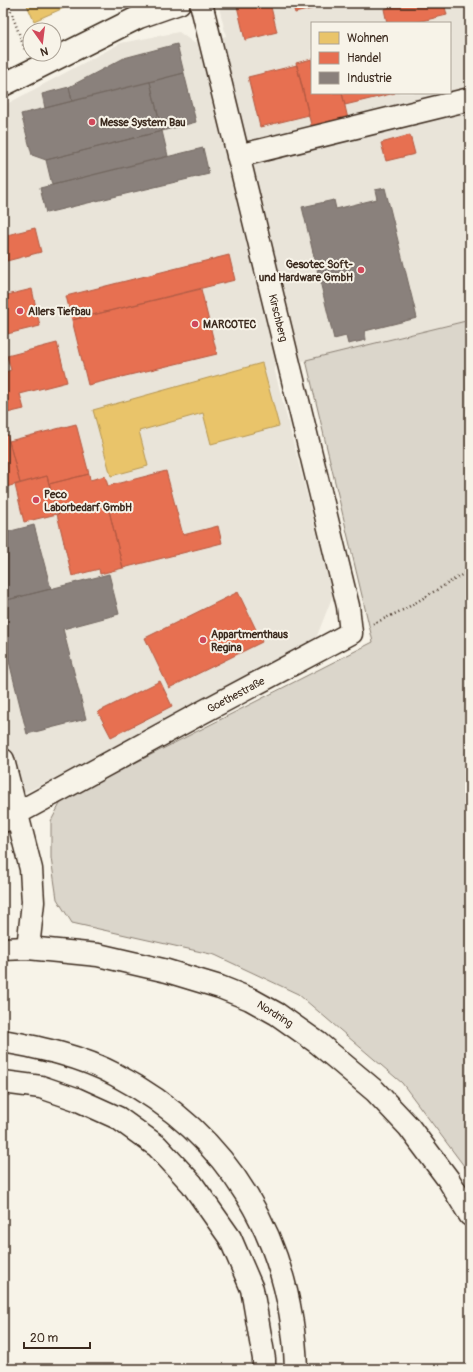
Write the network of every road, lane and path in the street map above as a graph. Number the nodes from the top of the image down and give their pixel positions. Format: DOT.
graph roads {
  1 [pos="8,3"];
  2 [pos="179,3"];
  3 [pos="201,3"];
  4 [pos="33,69"];
  5 [pos="3,85"];
  6 [pos="470,99"];
  7 [pos="238,156"];
  8 [pos="470,570"];
  9 [pos="351,634"];
  10 [pos="3,760"];
  11 [pos="10,818"];
  12 [pos="28,948"];
  13 [pos="3,949"];
  14 [pos="3,1041"];
  15 [pos="3,1082"];
  16 [pos="470,1215"];
  17 [pos="264,1369"];
  18 [pos="296,1369"];
  1 -- 4 [label="path"];
  2 -- 4 [label="main road"];
  3 -- 7 [label="main road, Kirschberg"];
  4 -- 5 [label="main road"];
  6 -- 7 [label="main road"];
  7 -- 9 [label="main road, Kirschberg"];
  8 -- 9 [label="path"];
  9 -- 11 [label="main road, Goethestraße"];
  10 -- 11 [label="main road"];
  11 -- 12 [label="main road"];
  12 -- 13 [label="main road, Nordring"];
  12 -- 16 [label="main road, Nordring"];
  14 -- 18 [label="main road"];
  15 -- 17 [label="main road"];
}
